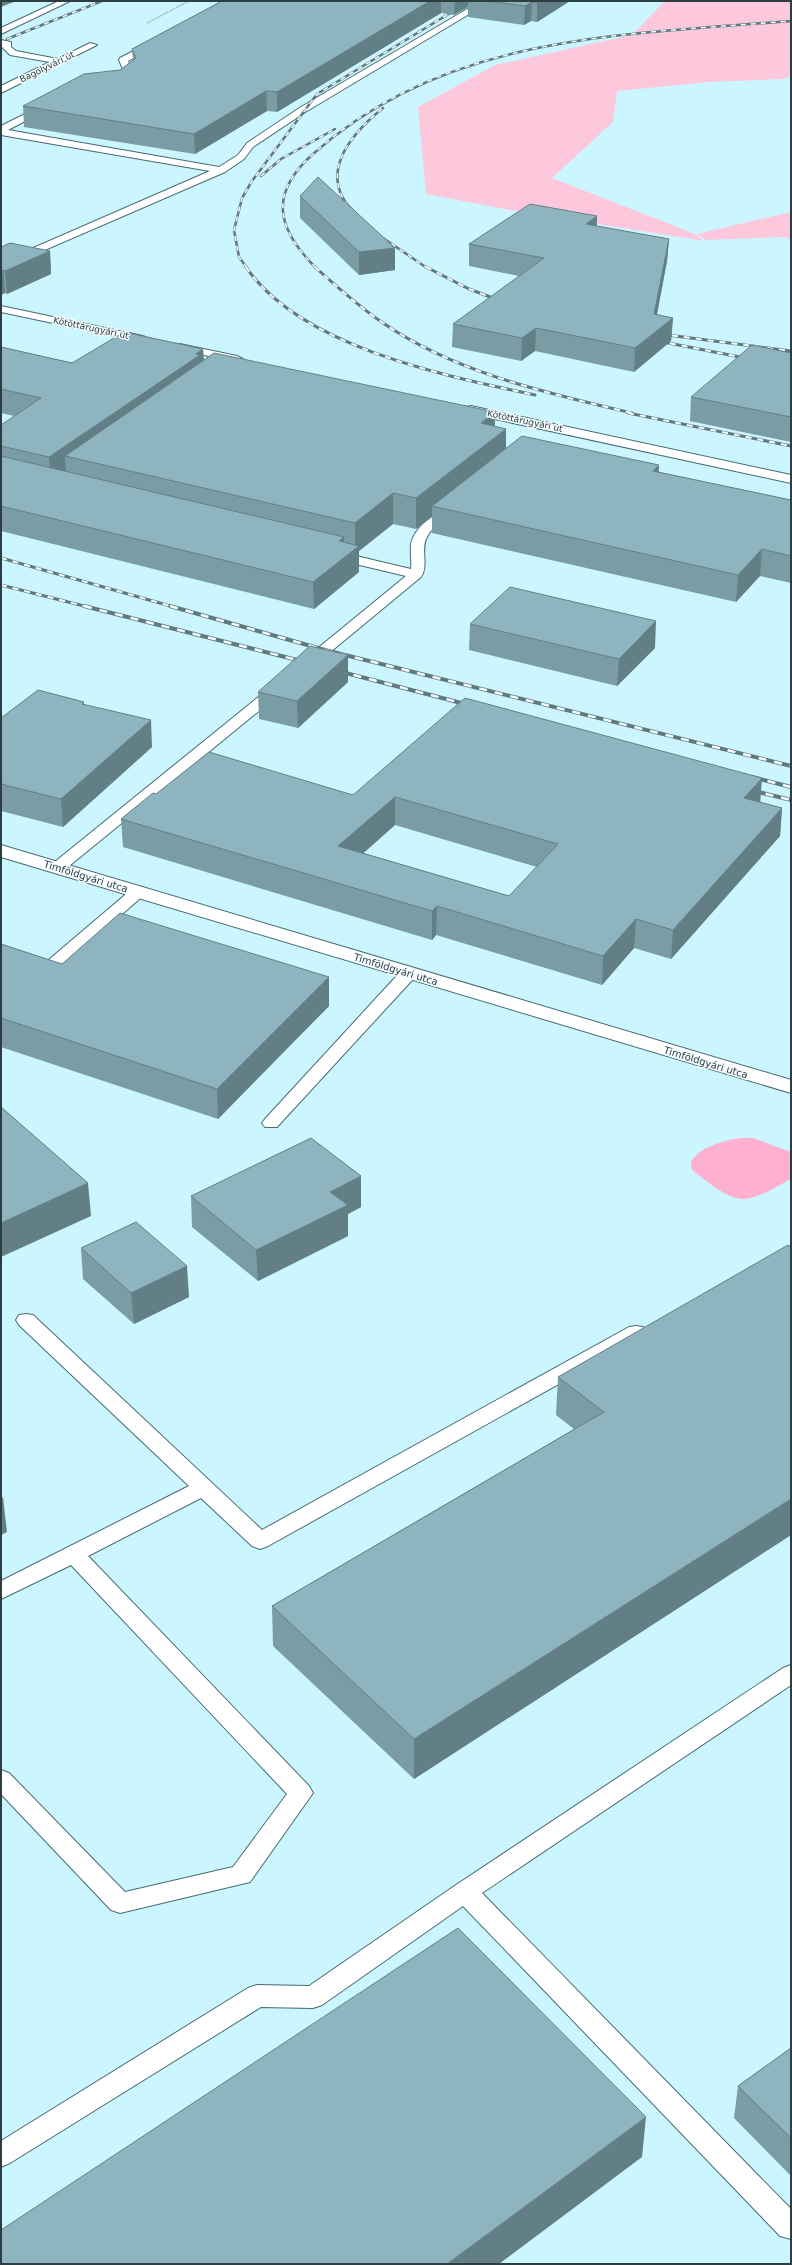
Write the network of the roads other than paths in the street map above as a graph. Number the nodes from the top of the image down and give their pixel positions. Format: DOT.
graph roads {
  1 [pos="66,1"];
  2 [pos="487,1"];
  3 [pos="1,31"];
  4 [pos="164,38"];
  5 [pos="1,43"];
  6 [pos="93,45"];
  7 [pos="57,61"];
  8 [pos="110,87"];
  9 [pos="1,90"];
  10 [pos="52,103"];
  11 [pos="1,131"];
  12 [pos="221,170"];
  13 [pos="1,266"];
  14 [pos="1,309"];
  15 [pos="251,362"];
  16 [pos="461,408"];
  17 [pos="555,428"];
  18 [pos="542,438"];
  19 [pos="791,479"];
  20 [pos="461,502"];
  21 [pos="324,552"];
  22 [pos="416,574"];
  23 [pos="1,851"];
  24 [pos="57,868"];
  25 [pos="138,892"];
  26 [pos="409,973"];
  27 [pos="37,978"];
  28 [pos="791,1087"];
  29 [pos="271,1123"];
  30 [pos="26,1320"];
  31 [pos="651,1324"];
  32 [pos="203,1488"];
  33 [pos="73,1554"];
  34 [pos="1,1591"];
  35 [pos="791,1674"];
  36 [pos="1,1779"];
  37 [pos="465,1892"];
  38 [pos="1,2155"];
  39 [pos="790,2227"];
  1 -- 3 [label="lane"];
  2 -- 12 [label="lane"];
  4 -- 8 [label="lane"];
  5 -- 7 [label="lane"];
  6 -- 7 [label="lane, Bagolyvári út"];
  7 -- 9 [label="lane, Bagolyvári út"];
  10 -- 11 [label="lane"];
  11 -- 12 [label="lane"];
  12 -- 13 [label="lane"];
  14 -- 15 [label="lane, Kötöttárugyári út"];
  16 -- 17 [label="lane, Kötöttárugyári út"];
  17 -- 18 [label="lane"];
  17 -- 19 [label="lane, Kötöttárugyári út"];
  20 -- 22 [label="lane"];
  21 -- 22 [label="lane"];
  22 -- 24 [label="lane"];
  23 -- 24 [label="street, Timföldgyári utca"];
  24 -- 25 [label="street, Timföldgyári utca"];
  25 -- 26 [label="street, Timföldgyári utca"];
  25 -- 27 [label="lane"];
  26 -- 28 [label="street, Timföldgyári utca"];
  26 -- 29 [label="lane"];
  30 -- 32 [label="lane"];
  31 -- 32 [label="lane"];
  32 -- 33 [label="lane"];
  33 -- 34 [label="lane"];
  33 -- 36 [label="lane"];
  35 -- 37 [label="lane"];
  37 -- 38 [label="lane"];
  37 -- 39 [label="lane"];
}
